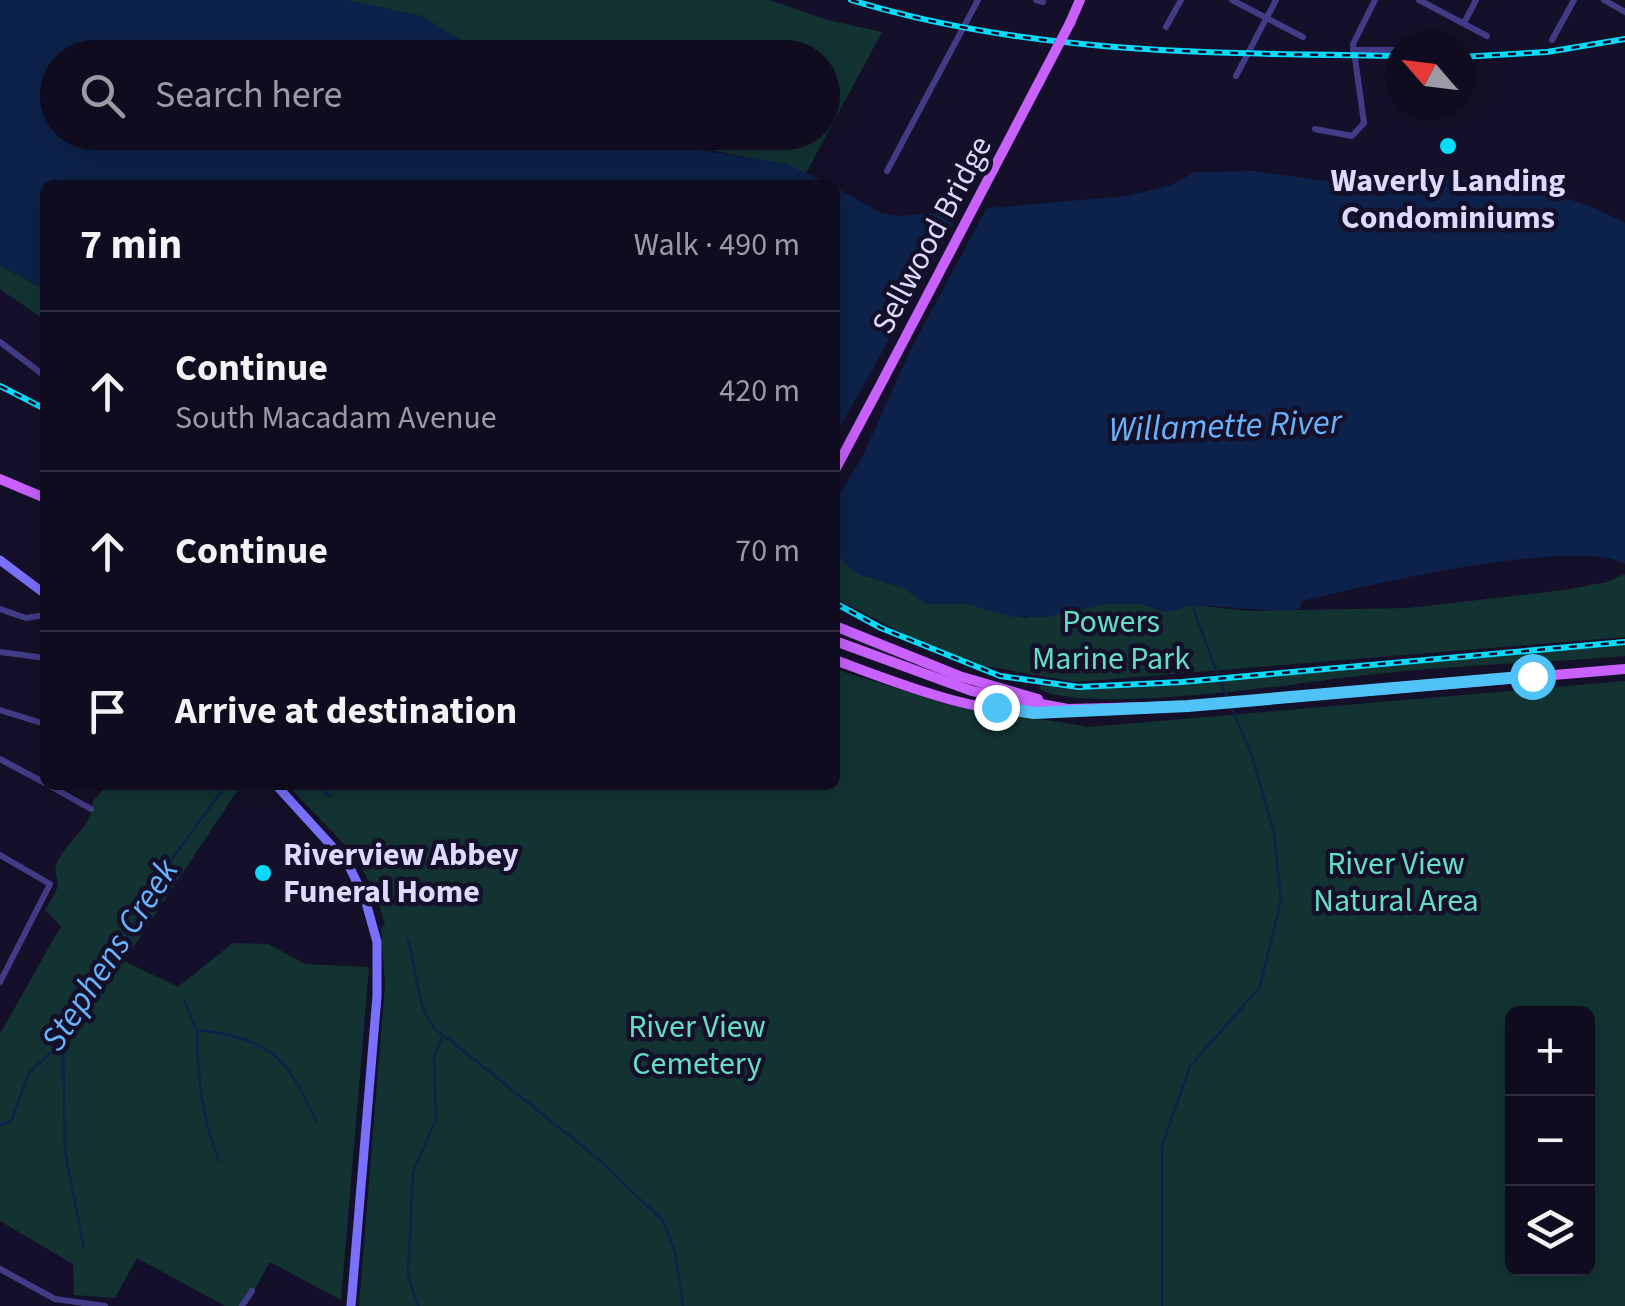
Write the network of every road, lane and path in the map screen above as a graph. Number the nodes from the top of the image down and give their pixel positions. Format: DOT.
graph roads {
  1 [pos="978,0"];
  2 [pos="1080,0"];
  3 [pos="1181,0"];
  4 [pos="1232,0"];
  5 [pos="1276,0"];
  6 [pos="1376,0"];
  7 [pos="1420,0"];
  8 [pos="1476,0"];
  9 [pos="1574,0"];
  10 [pos="1604,0"];
  11 [pos="1625,12"];
  12 [pos="1266,18"];
  13 [pos="1464,24"];
  14 [pos="1166,26"];
  15 [pos="1487,36"];
  16 [pos="1304,37"];
  17 [pos="1552,40"];
  18 [pos="1353,50"];
  19 [pos="1385,50"];
  20 [pos="1236,76"];
  21 [pos="1315,129"];
  22 [pos="887,172"];
  23 [pos="0,342"];
  24 [pos="40,372"];
  25 [pos="840,460"];
  26 [pos="0,480"];
  27 [pos="40,496"];
  28 [pos="0,560"];
  29 [pos="40,590"];
  30 [pos="0,610"];
  31 [pos="40,617"];
  32 [pos="840,628"];
  33 [pos="840,644"];
  34 [pos="0,652"];
  35 [pos="40,657"];
  36 [pos="840,662"];
  37 [pos="1625,668"];
  38 [pos="1068,709"];
  39 [pos="0,710"];
  40 [pos="40,722"];
  41 [pos="0,759"];
  42 [pos="40,781"];
  43 [pos="57,790"];
  44 [pos="281,790"];
  45 [pos="91,808"];
  46 [pos="0,855"];
  47 [pos="0,982"];
  48 [pos="0,1270"];
  49 [pos="252,1291"];
  50 [pos="106,1306"];
  51 [pos="242,1306"];
  52 [pos="351,1306"];
  1 -- 22 [label="street"];
  2 -- 25 [label="main road, Sellwood Bridge, bridge"];
  3 -- 14 [label="street"];
  4 -- 12 [label="street"];
  5 -- 12 [label="street"];
  6 -- 18 [label="street"];
  7 -- 13 [label="street"];
  8 -- 13 [label="street"];
  9 -- 17 [label="street"];
  10 -- 11 [label="street"];
  12 -- 16 [label="street"];
  12 -- 20 [label="street"];
  13 -- 15 [label="street"];
  18 -- 19 [label="street"];
  18 -- 21 [label="street"];
  23 -- 24 [label="street"];
  26 -- 27 [label="main road"];
  28 -- 29 [label="main road"];
  30 -- 31 [label="street"];
  32 -- 38 [label="main road"];
  33 -- 38 [label="main road"];
  34 -- 35 [label="street"];
  36 -- 38 [label="main road"];
  37 -- 38 [label="main road"];
  39 -- 40 [label="street"];
  41 -- 42 [label="street"];
  43 -- 45 [label="street"];
  44 -- 52 [label="main road"];
  46 -- 47 [label="street"];
  48 -- 50 [label="street"];
  49 -- 51 [label="street"];
}
